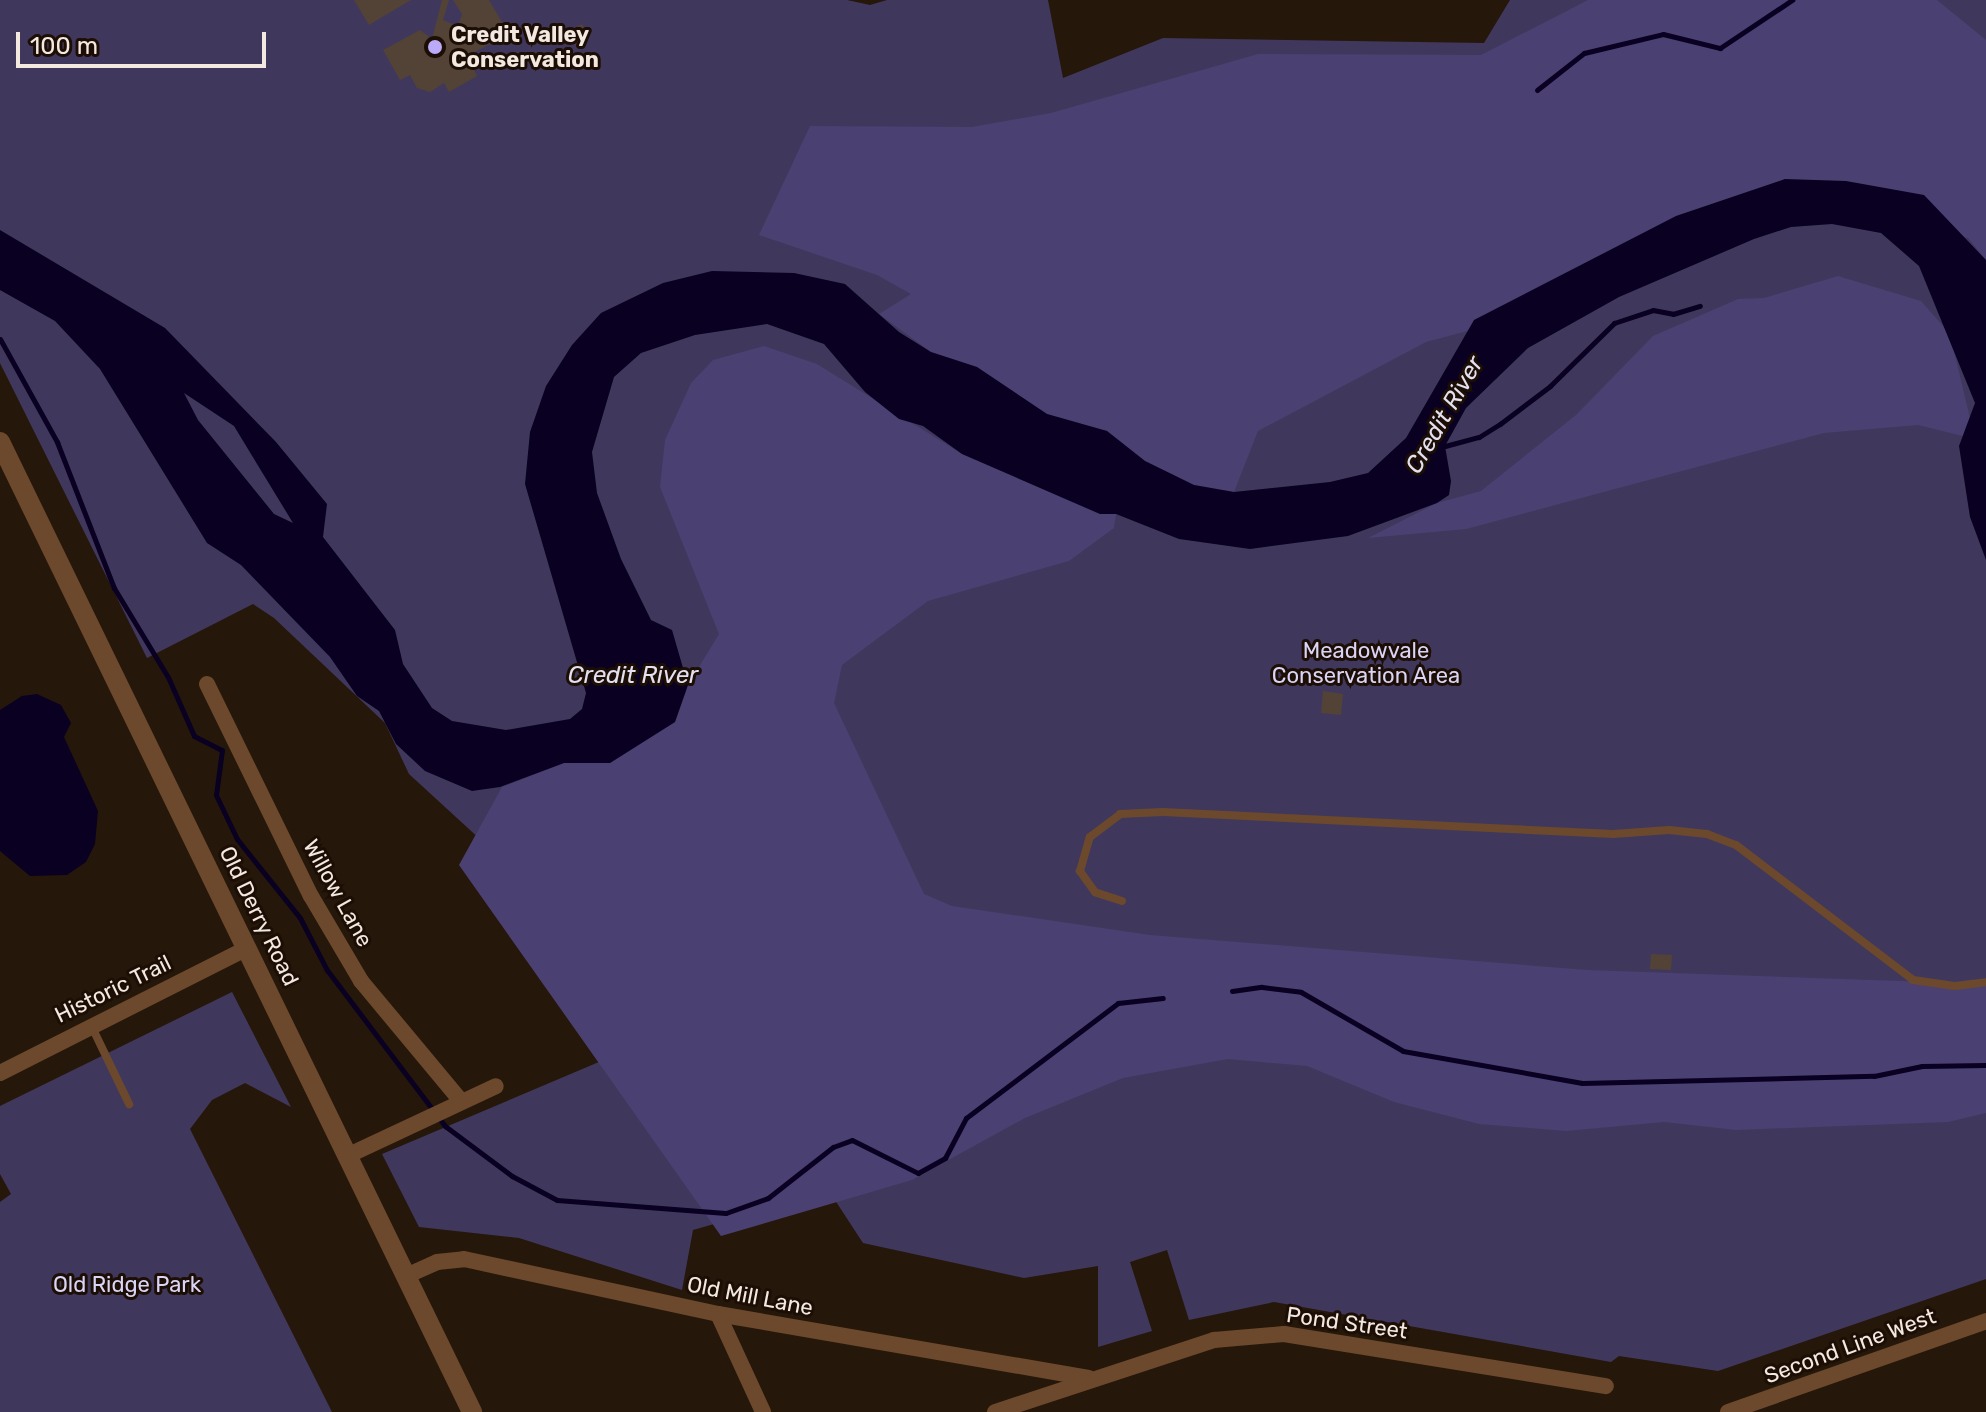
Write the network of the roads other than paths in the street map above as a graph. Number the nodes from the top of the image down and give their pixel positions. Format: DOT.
graph roads {
  1 [pos="0,442"];
  2 [pos="207,684"];
  3 [pos="1122,901"];
  4 [pos="247,948"];
  5 [pos="1986,982"];
  6 [pos="90,1024"];
  7 [pos="0,1073"];
  8 [pos="496,1086"];
  9 [pos="129,1104"];
  10 [pos="455,1104"];
  11 [pos="349,1155"];
  12 [pos="406,1276"];
  13 [pos="718,1314"];
  14 [pos="1986,1321"];
  15 [pos="1089,1378"];
  16 [pos="1606,1386"];
  17 [pos="472,1412"];
  18 [pos="763,1412"];
  19 [pos="995,1412"];
  20 [pos="1728,1412"];
  1 -- 4 [label="street, Old Derry Road"];
  2 -- 10 [label="street, Willow Lane"];
  3 -- 5 [label="lane"];
  4 -- 6 [label="street, Historic Trail"];
  4 -- 11 [label="street, Old Derry Road"];
  6 -- 7 [label="street, Historic Trail"];
  6 -- 9 [label="lane"];
  8 -- 10 [label="street"];
  10 -- 11 [label="street"];
  11 -- 12 [label="street, Old Derry Road"];
  12 -- 13 [label="street, Old Mill Lane"];
  12 -- 17 [label="street, Old Derry Road"];
  13 -- 15 [label="street, Old Mill Lane"];
  13 -- 18 [label="street"];
  14 -- 20 [label="street, Second Line West"];
  15 -- 16 [label="street, Pond Street"];
  15 -- 19 [label="street, Pond Street"];
}
